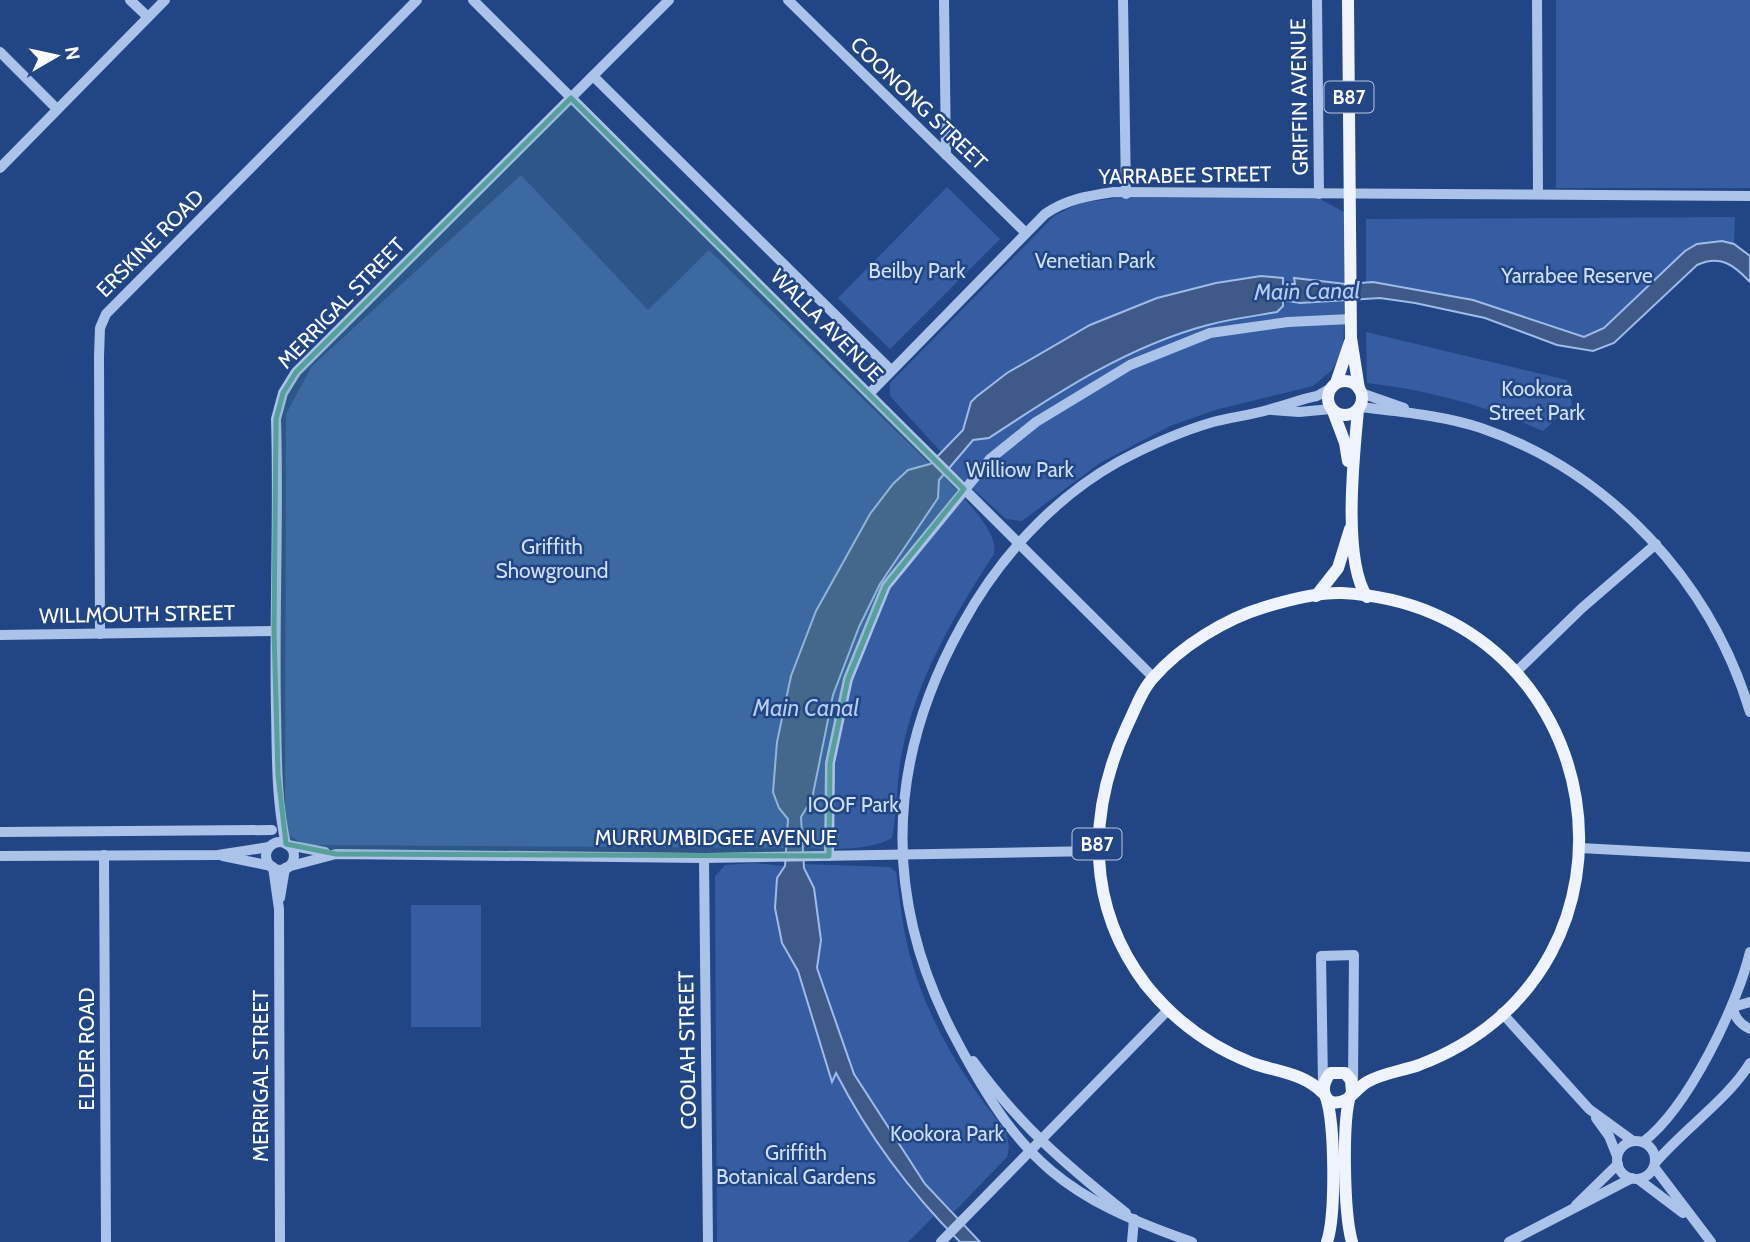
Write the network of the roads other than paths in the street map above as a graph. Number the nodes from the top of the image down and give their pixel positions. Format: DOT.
graph roads {
  1 [pos="130,0"];
  2 [pos="165,0"];
  3 [pos="416,0"];
  4 [pos="473,0"];
  5 [pos="669,0"];
  6 [pos="788,0"];
  7 [pos="944,0"];
  8 [pos="1124,0"];
  9 [pos="1317,0"];
  10 [pos="1348,0"];
  11 [pos="1537,0"];
  12 [pos="148,17"];
  13 [pos="0,52"];
  14 [pos="593,76"];
  15 [pos="571,98"];
  16 [pos="57,109"];
  17 [pos="946,155"];
  18 [pos="0,168"];
  19 [pos="1538,193"];
  20 [pos="1126,194"];
  21 [pos="1319,194"];
  22 [pos="1350,195"];
  23 [pos="1750,196"];
  24 [pos="1026,232"];
  25 [pos="1351,319"];
  26 [pos="1351,338"];
  27 [pos="891,370"];
  28 [pos="1334,385"];
  29 [pos="1360,391"];
  30 [pos="869,394"];
  31 [pos="1359,408"];
  32 [pos="1269,410"];
  33 [pos="1332,410"];
  34 [pos="1424,415"];
  35 [pos="964,489"];
  36 [pos="1353,499"];
  37 [pos="1353,519"];
  38 [pos="1018,542"];
  39 [pos="1656,544"];
  40 [pos="1316,596"];
  41 [pos="1367,597"];
  42 [pos="274,631"];
  43 [pos="100,634"];
  44 [pos="0,635"];
  45 [pos="1516,672"];
  46 [pos="1153,677"];
  47 [pos="1750,712"];
  48 [pos="278,775"];
  49 [pos="272,830"];
  50 [pos="0,832"];
  51 [pos="287,844"];
  52 [pos="270,846"];
  53 [pos="1580,848"];
  54 [pos="1096,851"];
  55 [pos="336,854"];
  56 [pos="104,855"];
  57 [pos="218,855"];
  58 [pos="0,856"];
  59 [pos="829,856"];
  60 [pos="902,856"];
  61 [pos="1750,857"];
  62 [pos="704,858"];
  63 [pos="272,867"];
  64 [pos="286,868"];
  65 [pos="279,909"];
  66 [pos="1750,952"];
  67 [pos="1750,1002"];
  68 [pos="1733,1007"];
  69 [pos="1168,1010"];
  70 [pos="1502,1013"];
  71 [pos="1750,1029"];
  72 [pos="950,1030"];
  73 [pos="1750,1063"];
  74 [pos="1324,1091"];
  75 [pos="1352,1091"];
  76 [pos="1589,1109"];
  77 [pos="1638,1141"];
  78 [pos="1039,1142"];
  79 [pos="1028,1152"];
  80 [pos="1618,1160"];
  81 [pos="1655,1165"];
  82 [pos="1332,1168"];
  83 [pos="1347,1168"];
  84 [pos="1635,1179"];
  85 [pos="1573,1208"];
  86 [pos="1134,1219"];
  87 [pos="1692,1220"];
  88 [pos="942,1241"];
  89 [pos="106,1242"];
  90 [pos="280,1242"];
  91 [pos="708,1242"];
  92 [pos="1132,1242"];
  93 [pos="1192,1242"];
  94 [pos="1327,1242"];
  95 [pos="1352,1242"];
  96 [pos="1509,1242"];
  97 [pos="1711,1242"];
  1 -- 12 [label="street"];
  2 -- 12 [label="street"];
  3 -- 43 [label="street, ERSKINE ROAD"];
  4 -- 15 [label="street, WALLA AVENUE"];
  5 -- 14 [label="street, MERRIGAL STREET"];
  6 -- 17 [label="street, COONONG STREET"];
  7 -- 17 [label="street"];
  8 -- 20 [label="street"];
  9 -- 21 [label="street, GRIFFIN AVENUE"];
  10 -- 22 [label="main road, B87"];
  11 -- 19 [label="street"];
  12 -- 16 [label="street"];
  13 -- 16 [label="street"];
  14 -- 15 [label="street, MERRIGAL STREET"];
  14 -- 27 [label="street, WALLA AVENUE"];
  15 -- 30 [label="street, WALLA AVENUE"];
  15 -- 42 [label="street, MERRIGAL STREET"];
  16 -- 18 [label="street"];
  17 -- 24 [label="street, COONONG STREET"];
  19 -- 22 [label="street, YARRABEE STREET"];
  19 -- 23 [label="street, YARRABEE STREET"];
  20 -- 21 [label="street, YARRABEE STREET"];
  20 -- 24 [label="street, YARRABEE STREET"];
  21 -- 22 [label="street, YARRABEE STREET"];
  22 -- 25 [label="main road, B87"];
  24 -- 27 [label="street, YARRABEE STREET"];
  25 -- 26 [label="main road, B87"];
  25 -- 35 [label="street"];
  26 -- 28 [label="main road, B87"];
  26 -- 29 [label="main road, B87"];
  27 -- 30 [label="street, YARRABEE STREET"];
  28 -- 29 [label="main road"];
  28 -- 32 [label="street"];
  28 -- 33 [label="main road, B87"];
  29 -- 31 [label="main road, B87"];
  29 -- 34 [label="street"];
  30 -- 35 [label="street, WALLA AVENUE"];
  31 -- 33 [label="main road"];
  31 -- 34 [label="street"];
  31 -- 36 [label="main road, B87"];
  32 -- 33 [label="street"];
  32 -- 38 [label="street"];
  33 -- 36 [label="main road, B87"];
  34 -- 39 [label="street"];
  35 -- 38 [label="street, WALLA AVENUE"];
  35 -- 59 [label="street"];
  36 -- 37 [label="main road, B87"];
  37 -- 40 [label="main road, B87"];
  37 -- 41 [label="main road, B87"];
  38 -- 46 [label="street, WALLA AVENUE"];
  38 -- 60 [label="street"];
  39 -- 45 [label="street"];
  39 -- 47 [label="street"];
  40 -- 41 [label="main road, B87"];
  40 -- 46 [label="main road, B87"];
  41 -- 45 [label="main road, B87"];
  42 -- 43 [label="street, WILLMOUTH STREET"];
  42 -- 48 [label="street, MERRIGAL STREET"];
  43 -- 44 [label="street, WILLMOUTH STREET"];
  45 -- 53 [label="main road, B87"];
  46 -- 54 [label="main road, B87"];
  48 -- 49 [label="street, MERRIGAL STREET"];
  48 -- 51 [label="street, MERRIGAL STREET"];
  49 -- 50 [label="street"];
  49 -- 52 [label="street, MERRIGAL STREET"];
  51 -- 52 [label="street"];
  51 -- 55 [label="street, MURRUMBIDGEE AVENUE"];
  51 -- 64 [label="street"];
  52 -- 57 [label="street"];
  52 -- 63 [label="street"];
  53 -- 61 [label="street"];
  53 -- 70 [label="main road, B87"];
  54 -- 60 [label="street, MURRUMBIDGEE AVENUE"];
  54 -- 69 [label="main road, B87"];
  55 -- 62 [label="street, MURRUMBIDGEE AVENUE"];
  55 -- 64 [label="street, MURRUMBIDGEE AVENUE"];
  56 -- 57 [label="street"];
  56 -- 58 [label="street"];
  56 -- 89 [label="street, ELDER ROAD"];
  57 -- 63 [label="street"];
  59 -- 60 [label="street, MURRUMBIDGEE AVENUE"];
  59 -- 62 [label="street, MURRUMBIDGEE AVENUE"];
  60 -- 72 [label="street"];
  62 -- 91 [label="street, COOLAH STREET"];
  63 -- 64 [label="street"];
  63 -- 65 [label="street, MERRIGAL STREET"];
  64 -- 65 [label="street, MERRIGAL STREET"];
  65 -- 90 [label="street, MERRIGAL STREET"];
  66 -- 68 [label="street"];
  67 -- 68 [label="street"];
  68 -- 71 [label="street"];
  68 -- 77 [label="street"];
  69 -- 74 [label="main road, B87"];
  69 -- 78 [label="street"];
  70 -- 75 [label="main road, B87"];
  70 -- 76 [label="street"];
  72 -- 78 [label="street"];
  72 -- 79 [label="street"];
  73 -- 81 [label="street"];
  74 -- 75 [label="main road, B87"];
  74 -- 75 [label="main road"];
  74 -- 75 [label="street"];
  74 -- 82 [label="main road"];
  75 -- 83 [label="main road"];
  76 -- 77 [label="street"];
  76 -- 80 [label="street"];
  77 -- 80 [label="street"];
  77 -- 81 [label="street"];
  78 -- 79 [label="street"];
  78 -- 86 [label="street"];
  79 -- 86 [label="street"];
  79 -- 88 [label="street"];
  80 -- 84 [label="street"];
  80 -- 85 [label="street"];
  81 -- 84 [label="street"];
  81 -- 87 [label="street"];
  82 -- 83 [label="main road"];
  82 -- 94 [label="main road"];
  83 -- 95 [label="main road"];
  84 -- 85 [label="street"];
  84 -- 87 [label="street"];
  85 -- 96 [label="street"];
  86 -- 92 [label="street"];
  86 -- 93 [label="street"];
  87 -- 97 [label="street"];
}
